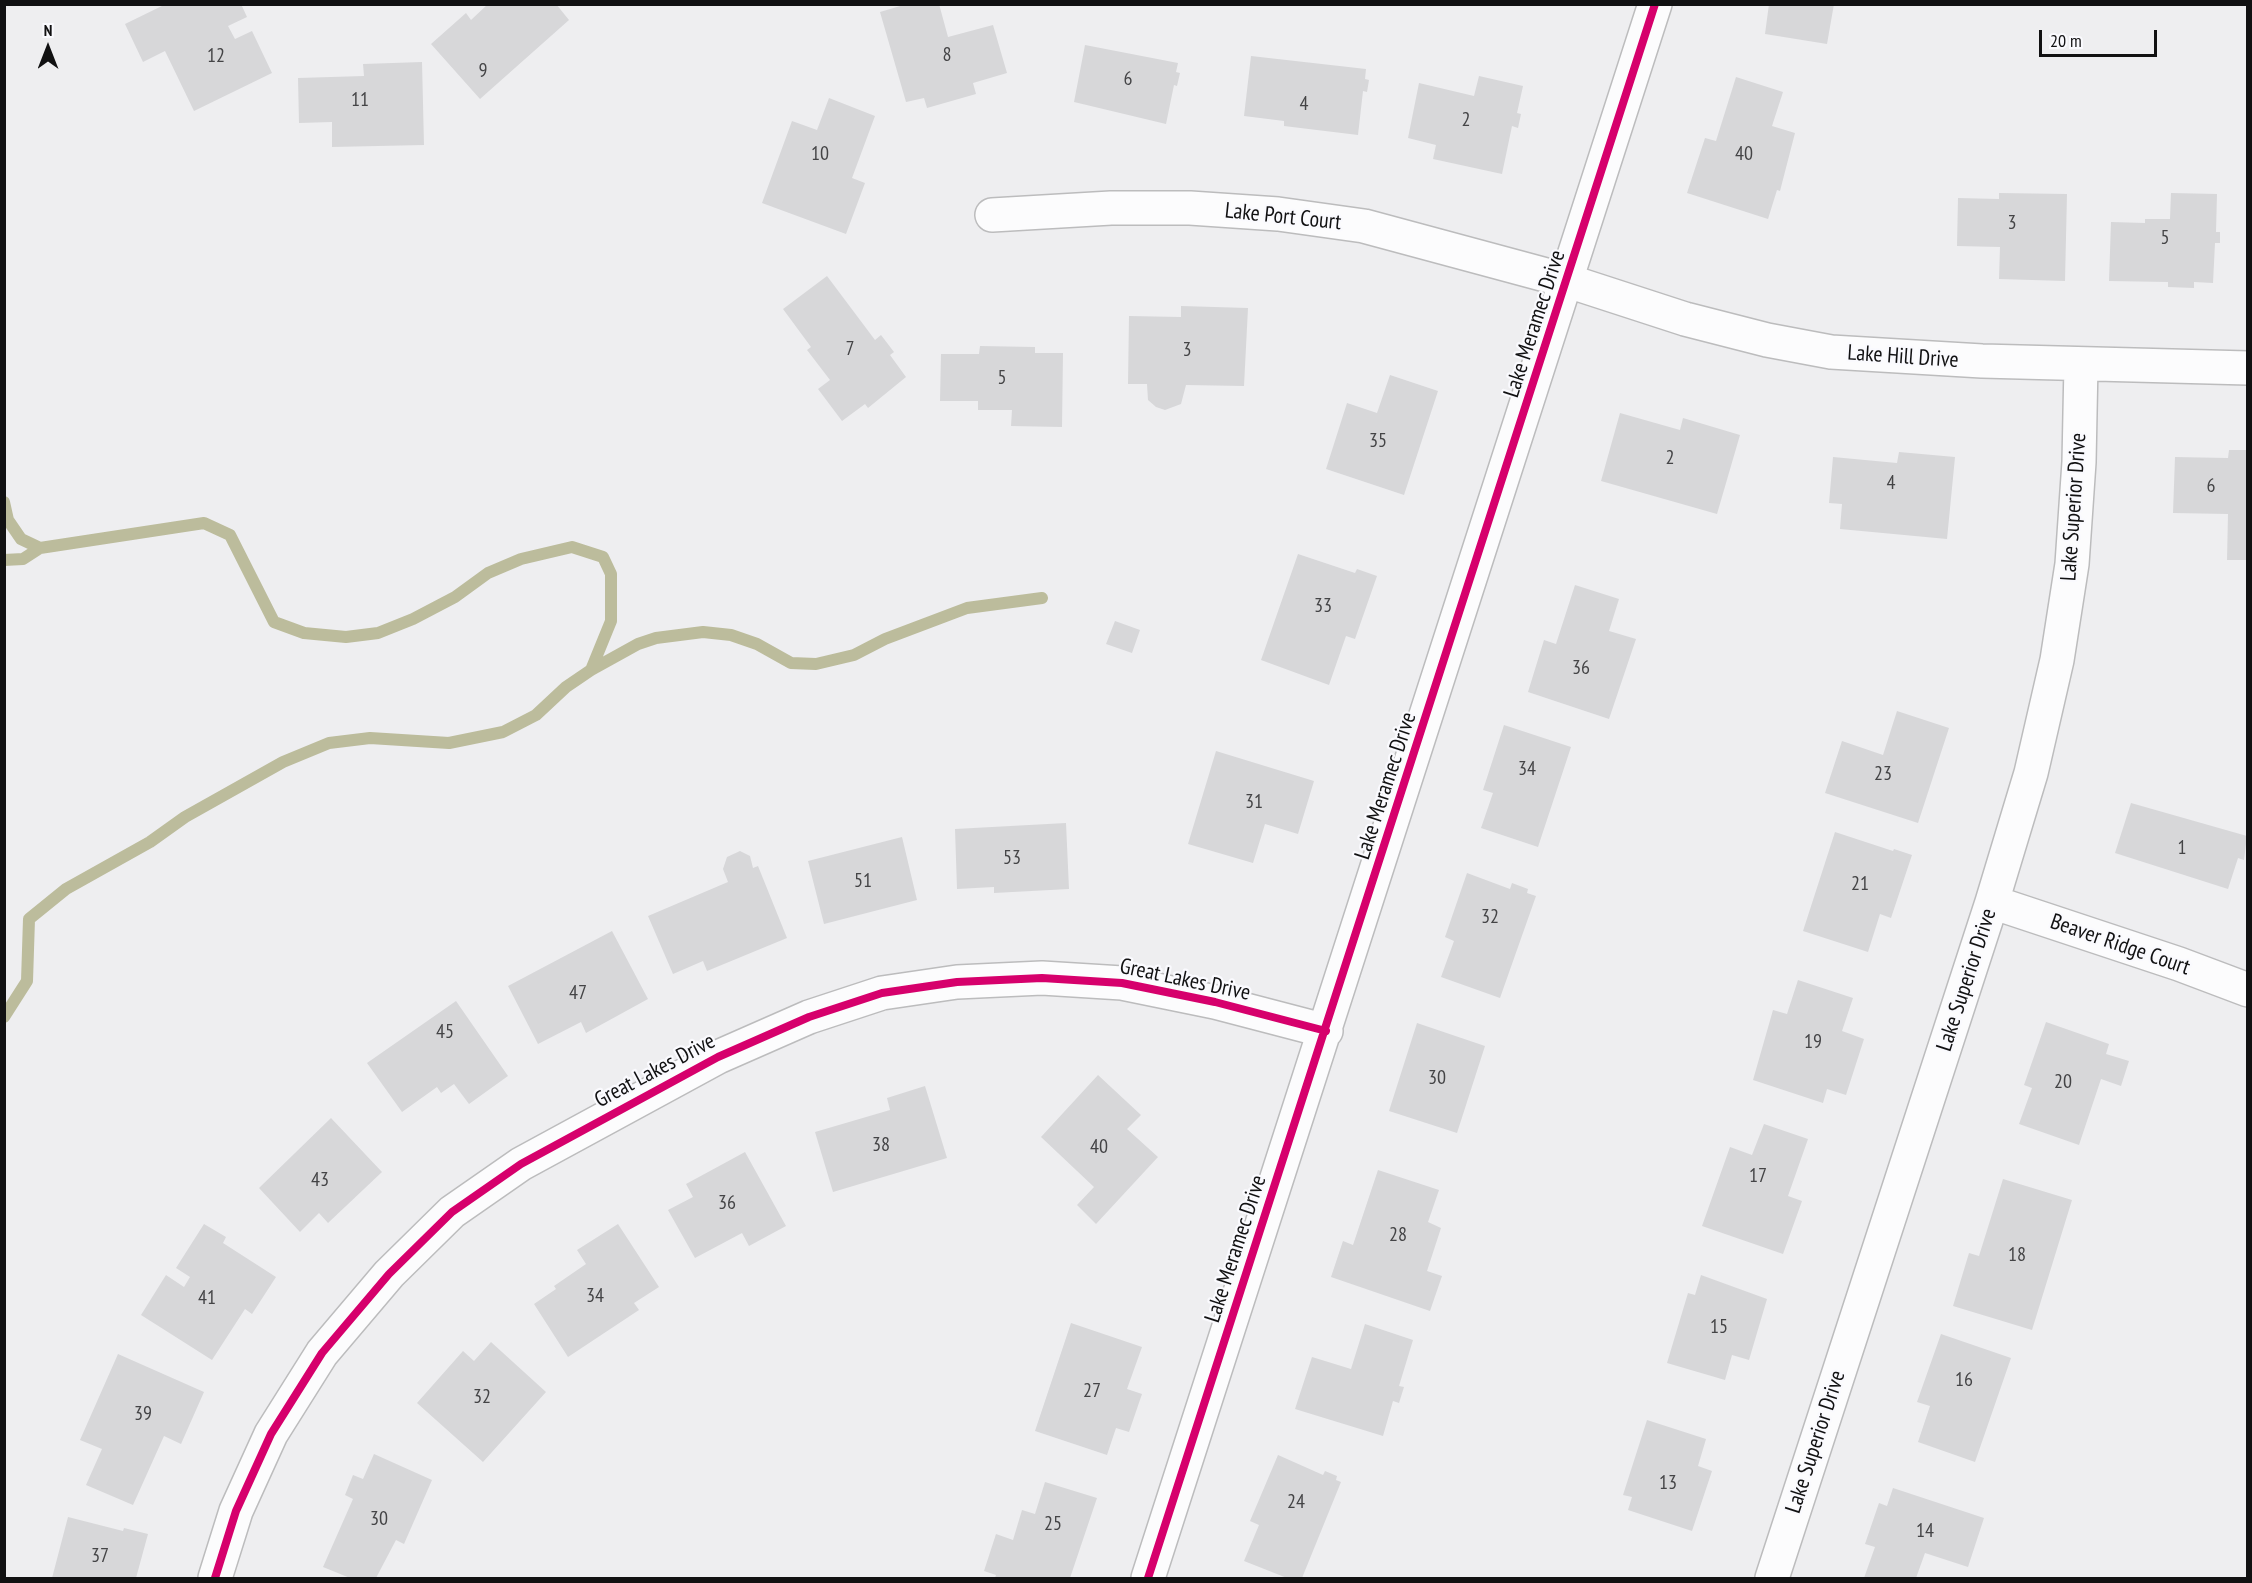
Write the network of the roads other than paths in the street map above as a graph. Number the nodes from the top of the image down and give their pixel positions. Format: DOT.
graph roads {
  1 [pos="1655,4"];
  2 [pos="992,215"];
  3 [pos="1568,282"];
  4 [pos="2081,364"];
  5 [pos="2247,368"];
  6 [pos="1992,902"];
  7 [pos="2247,990"];
  8 [pos="1326,1031"];
  9 [pos="216,1578"];
  10 [pos="1148,1578"];
  11 [pos="1772,1578"];
  1 -- 3 [label="street, Lake Meramec Drive"];
  2 -- 3 [label="street, Lake Port Court"];
  3 -- 4 [label="street, Lake Hill Drive"];
  3 -- 8 [label="street, Lake Meramec Drive"];
  4 -- 5 [label="street, Lake Hill Drive"];
  4 -- 6 [label="street, Lake Superior Drive"];
  6 -- 7 [label="street, Beaver Ridge Court"];
  6 -- 11 [label="street, Lake Superior Drive"];
  8 -- 9 [label="street, Great Lakes Drive"];
  8 -- 10 [label="street, Lake Meramec Drive"];
}
